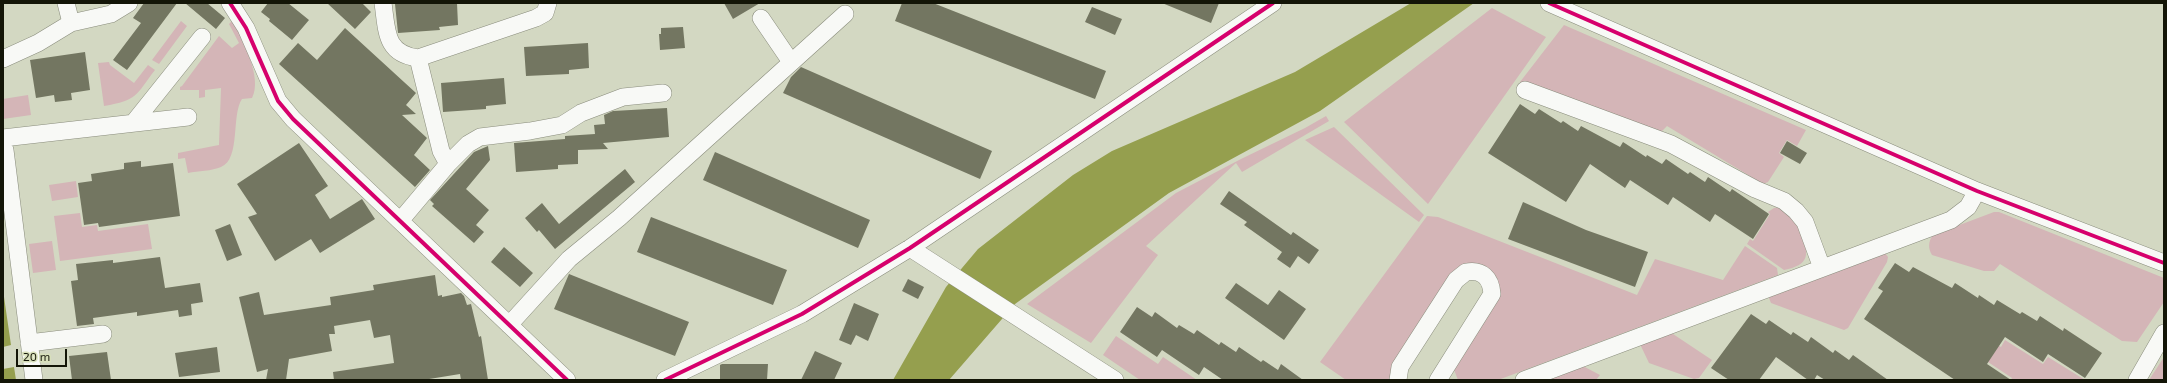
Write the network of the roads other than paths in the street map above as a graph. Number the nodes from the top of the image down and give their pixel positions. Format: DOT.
graph roads {
  1 [pos="66,3"];
  2 [pos="129,3"];
  3 [pos="230,3"];
  4 [pos="383,3"];
  5 [pos="548,3"];
  6 [pos="1273,3"];
  7 [pos="1549,3"];
  8 [pos="845,14"];
  9 [pos="761,18"];
  10 [pos="71,23"];
  11 [pos="202,37"];
  12 [pos="418,58"];
  13 [pos="3,59"];
  14 [pos="791,62"];
  15 [pos="1525,90"];
  16 [pos="663,92"];
  17 [pos="188,117"];
  18 [pos="134,122"];
  19 [pos="3,138"];
  20 [pos="3,147"];
  21 [pos="448,164"];
  22 [pos="1978,191"];
  23 [pos="400,221"];
  24 [pos="910,248"];
  25 [pos="2164,263"];
  26 [pos="1822,268"];
  27 [pos="509,325"];
  28 [pos="2164,333"];
  29 [pos="103,334"];
  30 [pos="29,343"];
  31 [pos="1445,375"];
  32 [pos="34,380"];
  33 [pos="567,380"];
  34 [pos="665,380"];
  35 [pos="1115,380"];
  36 [pos="1398,380"];
  37 [pos="1524,380"];
  38 [pos="2137,380"];
  1 -- 10 [label="street"];
  2 -- 10 [label="street"];
  3 -- 23 [label="street"];
  4 -- 12 [label="street"];
  5 -- 12 [label="street"];
  6 -- 24 [label="street"];
  7 -- 22 [label="street"];
  8 -- 14 [label="street"];
  9 -- 14 [label="street"];
  10 -- 13 [label="street"];
  11 -- 18 [label="street"];
  12 -- 21 [label="street"];
  14 -- 27 [label="street"];
  15 -- 26 [label="street"];
  16 -- 21 [label="street"];
  17 -- 18 [label="street"];
  18 -- 19 [label="street"];
  20 -- 30 [label="street"];
  21 -- 23 [label="street"];
  22 -- 25 [label="street"];
  22 -- 26 [label="street"];
  23 -- 27 [label="street"];
  24 -- 34 [label="street"];
  24 -- 35 [label="street"];
  26 -- 37 [label="street"];
  27 -- 33 [label="street"];
  28 -- 38 [label="street"];
  29 -- 30 [label="street"];
  30 -- 32 [label="street"];
  31 -- 36 [label="street"];
}
